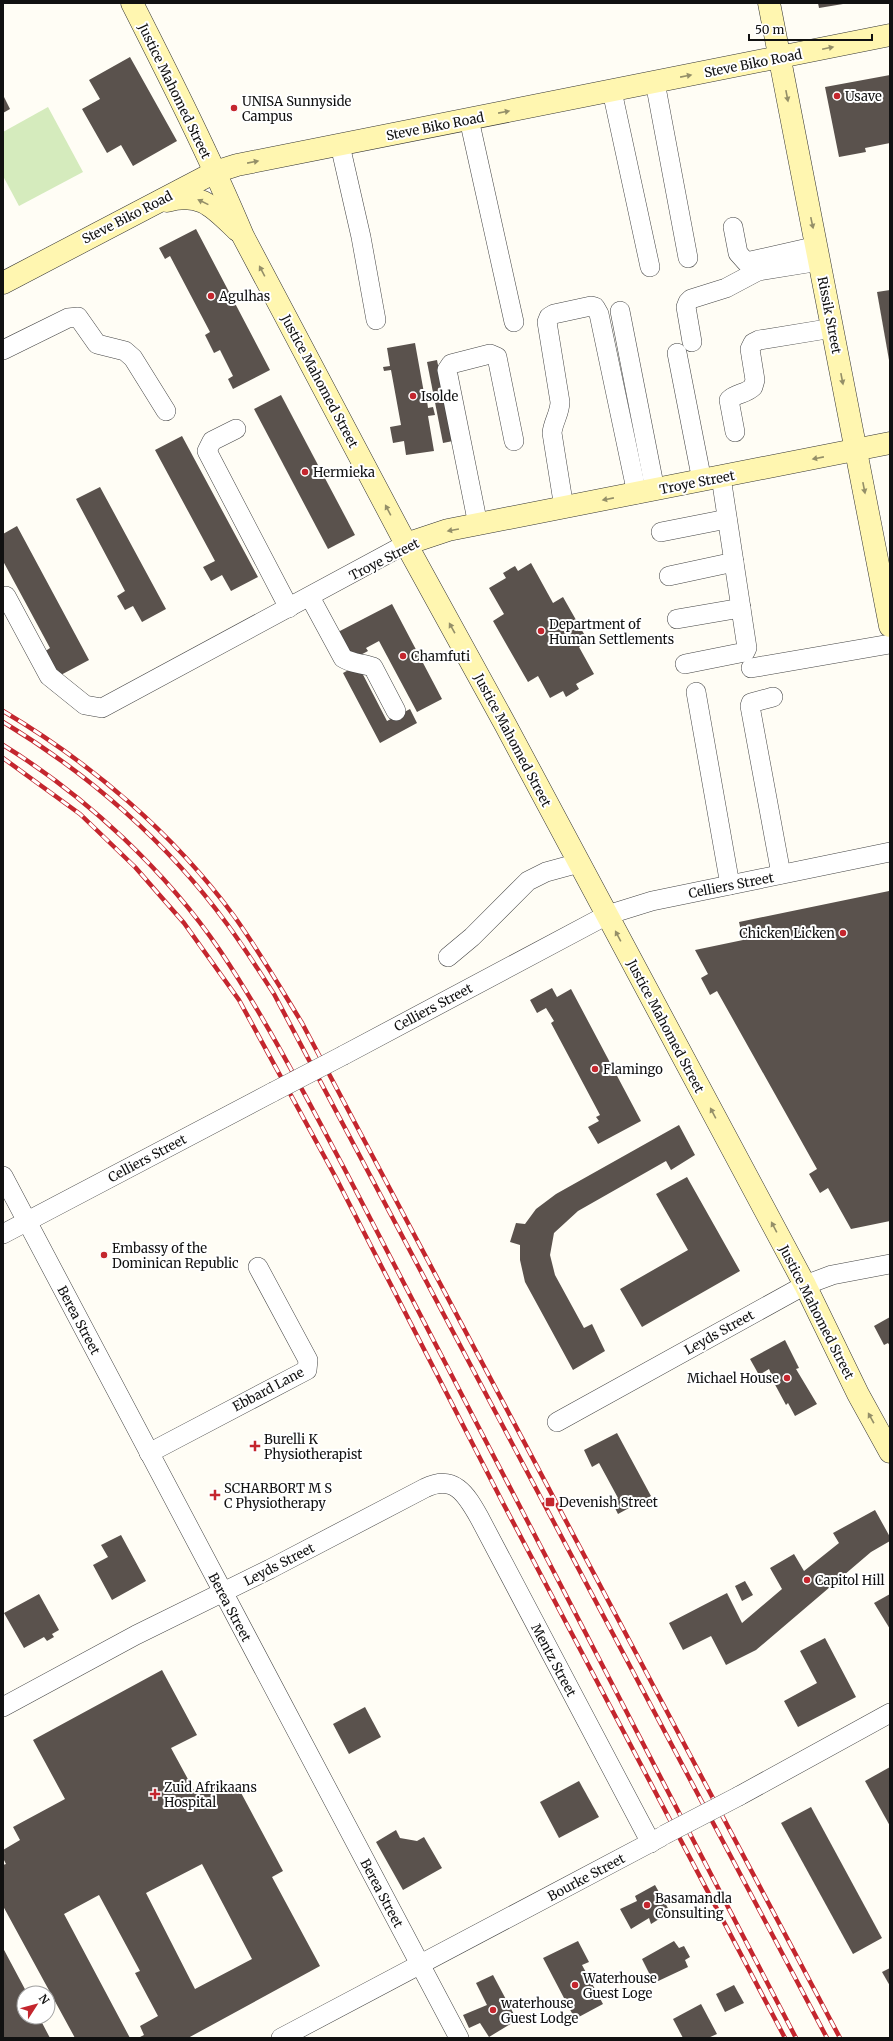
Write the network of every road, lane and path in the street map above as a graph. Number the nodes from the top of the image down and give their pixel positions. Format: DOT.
graph roads {
  1 [pos="132,3"];
  2 [pos="769,3"];
  3 [pos="890,34"];
  4 [pos="779,58"];
  5 [pos="655,82"];
  6 [pos="612,91"];
  7 [pos="468,119"];
  8 [pos="340,145"];
  9 [pos="215,172"];
  10 [pos="145,208"];
  11 [pos="733,227"];
  12 [pos="243,236"];
  13 [pos="818,254"];
  14 [pos="688,258"];
  15 [pos="650,267"];
  16 [pos="3,282"];
  17 [pos="620,311"];
  18 [pos="376,320"];
  19 [pos="514,322"];
  20 [pos="833,328"];
  21 [pos="692,342"];
  22 [pos="3,350"];
  23 [pos="677,353"];
  24 [pos="166,411"];
  25 [pos="236,429"];
  26 [pos="735,432"];
  27 [pos="514,440"];
  28 [pos="890,443"];
  29 [pos="856,450"];
  30 [pos="712,479"];
  31 [pos="646,492"];
  32 [pos="564,508"];
  33 [pos="727,519"];
  34 [pos="478,525"];
  35 [pos="661,532"];
  36 [pos="406,544"];
  37 [pos="734,562"];
  38 [pos="669,576"];
  39 [pos="6,596"];
  40 [pos="310,597"];
  41 [pos="289,608"];
  42 [pos="741,608"];
  43 [pos="677,619"];
  44 [pos="890,626"];
  45 [pos="890,644"];
  46 [pos="685,664"];
  47 [pos="751,668"];
  48 [pos="696,692"];
  49 [pos="773,697"];
  50 [pos="396,711"];
  51 [pos="890,852"];
  52 [pos="579,863"];
  53 [pos="781,874"];
  54 [pos="730,885"];
  55 [pos="607,915"];
  56 [pos="448,957"];
  57 [pos="3,1176"];
  58 [pos="27,1221"];
  59 [pos="3,1234"];
  60 [pos="890,1264"];
  61 [pos="258,1267"];
  62 [pos="805,1285"];
  63 [pos="557,1422"];
  64 [pos="890,1452"];
  65 [pos="149,1453"];
  66 [pos="451,1485"];
  67 [pos="222,1592"];
  68 [pos="3,1706"];
  69 [pos="890,1713"];
  70 [pos="657,1839"];
  71 [pos="420,1964"];
  72 [pos="281,2038"];
  73 [pos="459,2038"];
  1 -- 9 [label="main road, Justice Mahomed Street"];
  2 -- 4 [label="main road, Rissik Street"];
  4 -- 3 [label="main road, Steve Biko Road, one-way"];
  5 -- 4 [label="main road, Steve Biko Road, one-way"];
  4 -- 13 [label="main road, Rissik Street, one-way"];
  5 -- 6 [label="main road, Steve Biko Road"];
  5 -- 14 [label="street"];
  7 -- 6 [label="main road, Steve Biko Road, one-way"];
  6 -- 15 [label="street"];
  7 -- 8 [label="main road, Steve Biko Road"];
  7 -- 19 [label="street"];
  9 -- 8 [label="main road, Steve Biko Road, one-way"];
  8 -- 18 [label="street"];
  9 -- 10 [label="main road, Steve Biko Road"];
  9 -- 12 [label="main road, Justice Mahomed Street"];
  12 -- 10 [label="main road, one-way"];
  10 -- 16 [label="main road, Steve Biko Road"];
  11 -- 13 [label="street"];
  36 -- 12 [label="main road, Justice Mahomed Street, one-way"];
  13 -- 20 [label="main road, Rissik Street"];
  13 -- 21 [label="street"];
  17 -- 31 [label="street"];
  20 -- 26 [label="street"];
  20 -- 29 [label="main road, Rissik Street, one-way"];
  22 -- 24 [label="street"];
  23 -- 30 [label="street"];
  25 -- 41 [label="street"];
  27 -- 34 [label="street"];
  28 -- 29 [label="main road, Troye Street"];
  29 -- 30 [label="main road, Troye Street, one-way"];
  29 -- 44 [label="main road, Rissik Street, one-way"];
  30 -- 31 [label="main road, Troye Street"];
  30 -- 33 [label="street"];
  31 -- 32 [label="main road, Troye Street, one-way"];
  31 -- 32 [label="street"];
  32 -- 34 [label="main road, Troye Street"];
  33 -- 35 [label="street"];
  33 -- 37 [label="street"];
  34 -- 36 [label="main road, Troye Street, one-way"];
  36 -- 40 [label="street, Troye Street"];
  52 -- 36 [label="main road, Justice Mahomed Street, one-way"];
  37 -- 38 [label="street"];
  37 -- 42 [label="street"];
  39 -- 41 [label="street, Troye Street"];
  40 -- 41 [label="street, Troye Street"];
  40 -- 50 [label="street"];
  42 -- 43 [label="street"];
  42 -- 46 [label="street"];
  45 -- 47 [label="street"];
  48 -- 54 [label="street"];
  49 -- 53 [label="street"];
  51 -- 53 [label="street, Celliers Street"];
  52 -- 55 [label="main road, Justice Mahomed Street"];
  52 -- 56 [label="street"];
  53 -- 54 [label="street, Celliers Street"];
  54 -- 55 [label="street, Celliers Street"];
  55 -- 58 [label="street, Celliers Street, bridge"];
  62 -- 55 [label="main road, Justice Mahomed Street, one-way"];
  57 -- 58 [label="street, Berea Street"];
  58 -- 59 [label="street, Celliers Street"];
  58 -- 65 [label="street, Berea Street"];
  60 -- 62 [label="street, Leyds Street"];
  61 -- 65 [label="street, Ebbard Lane"];
  62 -- 63 [label="street, Leyds Street"];
  64 -- 62 [label="main road, Justice Mahomed Street, one-way"];
  65 -- 67 [label="street, Berea Street"];
  66 -- 67 [label="street, Leyds Street"];
  66 -- 70 [label="street, Mentz Street"];
  67 -- 68 [label="street, Leyds Street"];
  67 -- 71 [label="street, Berea Street"];
  69 -- 70 [label="street, Bourke Street, bridge"];
  70 -- 71 [label="street, Bourke Street"];
  71 -- 72 [label="street, Bourke Street"];
  71 -- 73 [label="street, Berea Street"];
}
